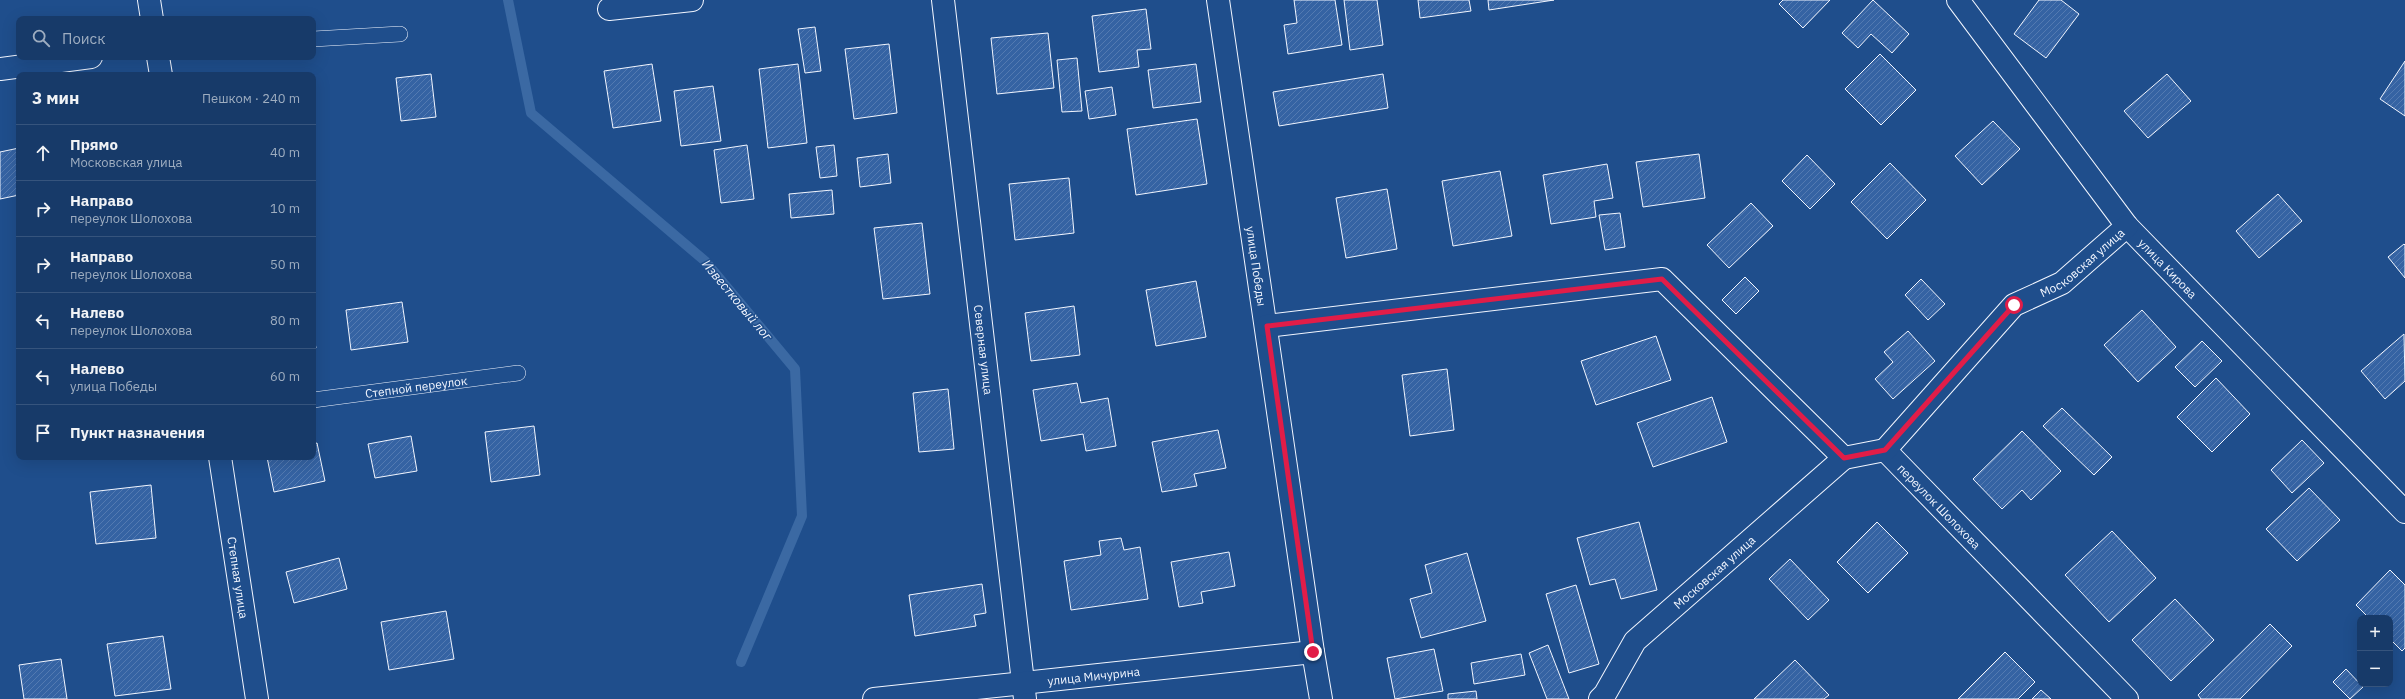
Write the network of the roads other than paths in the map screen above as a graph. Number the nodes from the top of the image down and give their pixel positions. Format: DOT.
graph roads {
  1 [pos="149,0"];
  2 [pos="692,0"];
  3 [pos="943,0"];
  4 [pos="1218,0"];
  5 [pos="1958,0"];
  6 [pos="609,9"];
  7 [pos="152,16"];
  8 [pos="400,34"];
  9 [pos="316,39"];
  10 [pos="68,60"];
  11 [pos="158,60"];
  12 [pos="0,69"];
  13 [pos="160,72"];
  14 [pos="2127,226"];
  15 [pos="1267,326"];
  16 [pos="518,372"];
  17 [pos="316,400"];
  18 [pos="1885,450"];
  19 [pos="1844,458"];
  20 [pos="220,460"];
  21 [pos="2405,512"];
  22 [pos="1313,652"];
  23 [pos="1023,691"];
  24 [pos="1605,697"];
  25 [pos="257,699"];
  26 [pos="874,699"];
  27 [pos="1321,699"];
  28 [pos="2127,699"];
  1 -- 7 [label="street"];
  2 -- 6 [label="street"];
  3 -- 23 [label="street, Северная улица"];
  4 -- 15 [label="street, улица Победы"];
  5 -- 14 [label="street, улица Кирова"];
  8 -- 9 [label="lane"];
  10 -- 12 [label="street"];
  11 -- 13 [label="street"];
  14 -- 18 [label="street, Московская улица"];
  14 -- 21 [label="street, улица Кирова"];
  15 -- 19 [label="street"];
  15 -- 22 [label="street, улица Победы"];
  16 -- 17 [label="lane, Степной переулок"];
  18 -- 19 [label="street"];
  18 -- 28 [label="street, переулок Шолохова"];
  19 -- 24 [label="street, Московская улица"];
  20 -- 25 [label="street, Степная улица"];
  22 -- 23 [label="street, улица Мичурина"];
  22 -- 27 [label="street, улица Победы"];
  23 -- 26 [label="street, улица Мичурина"];
}
